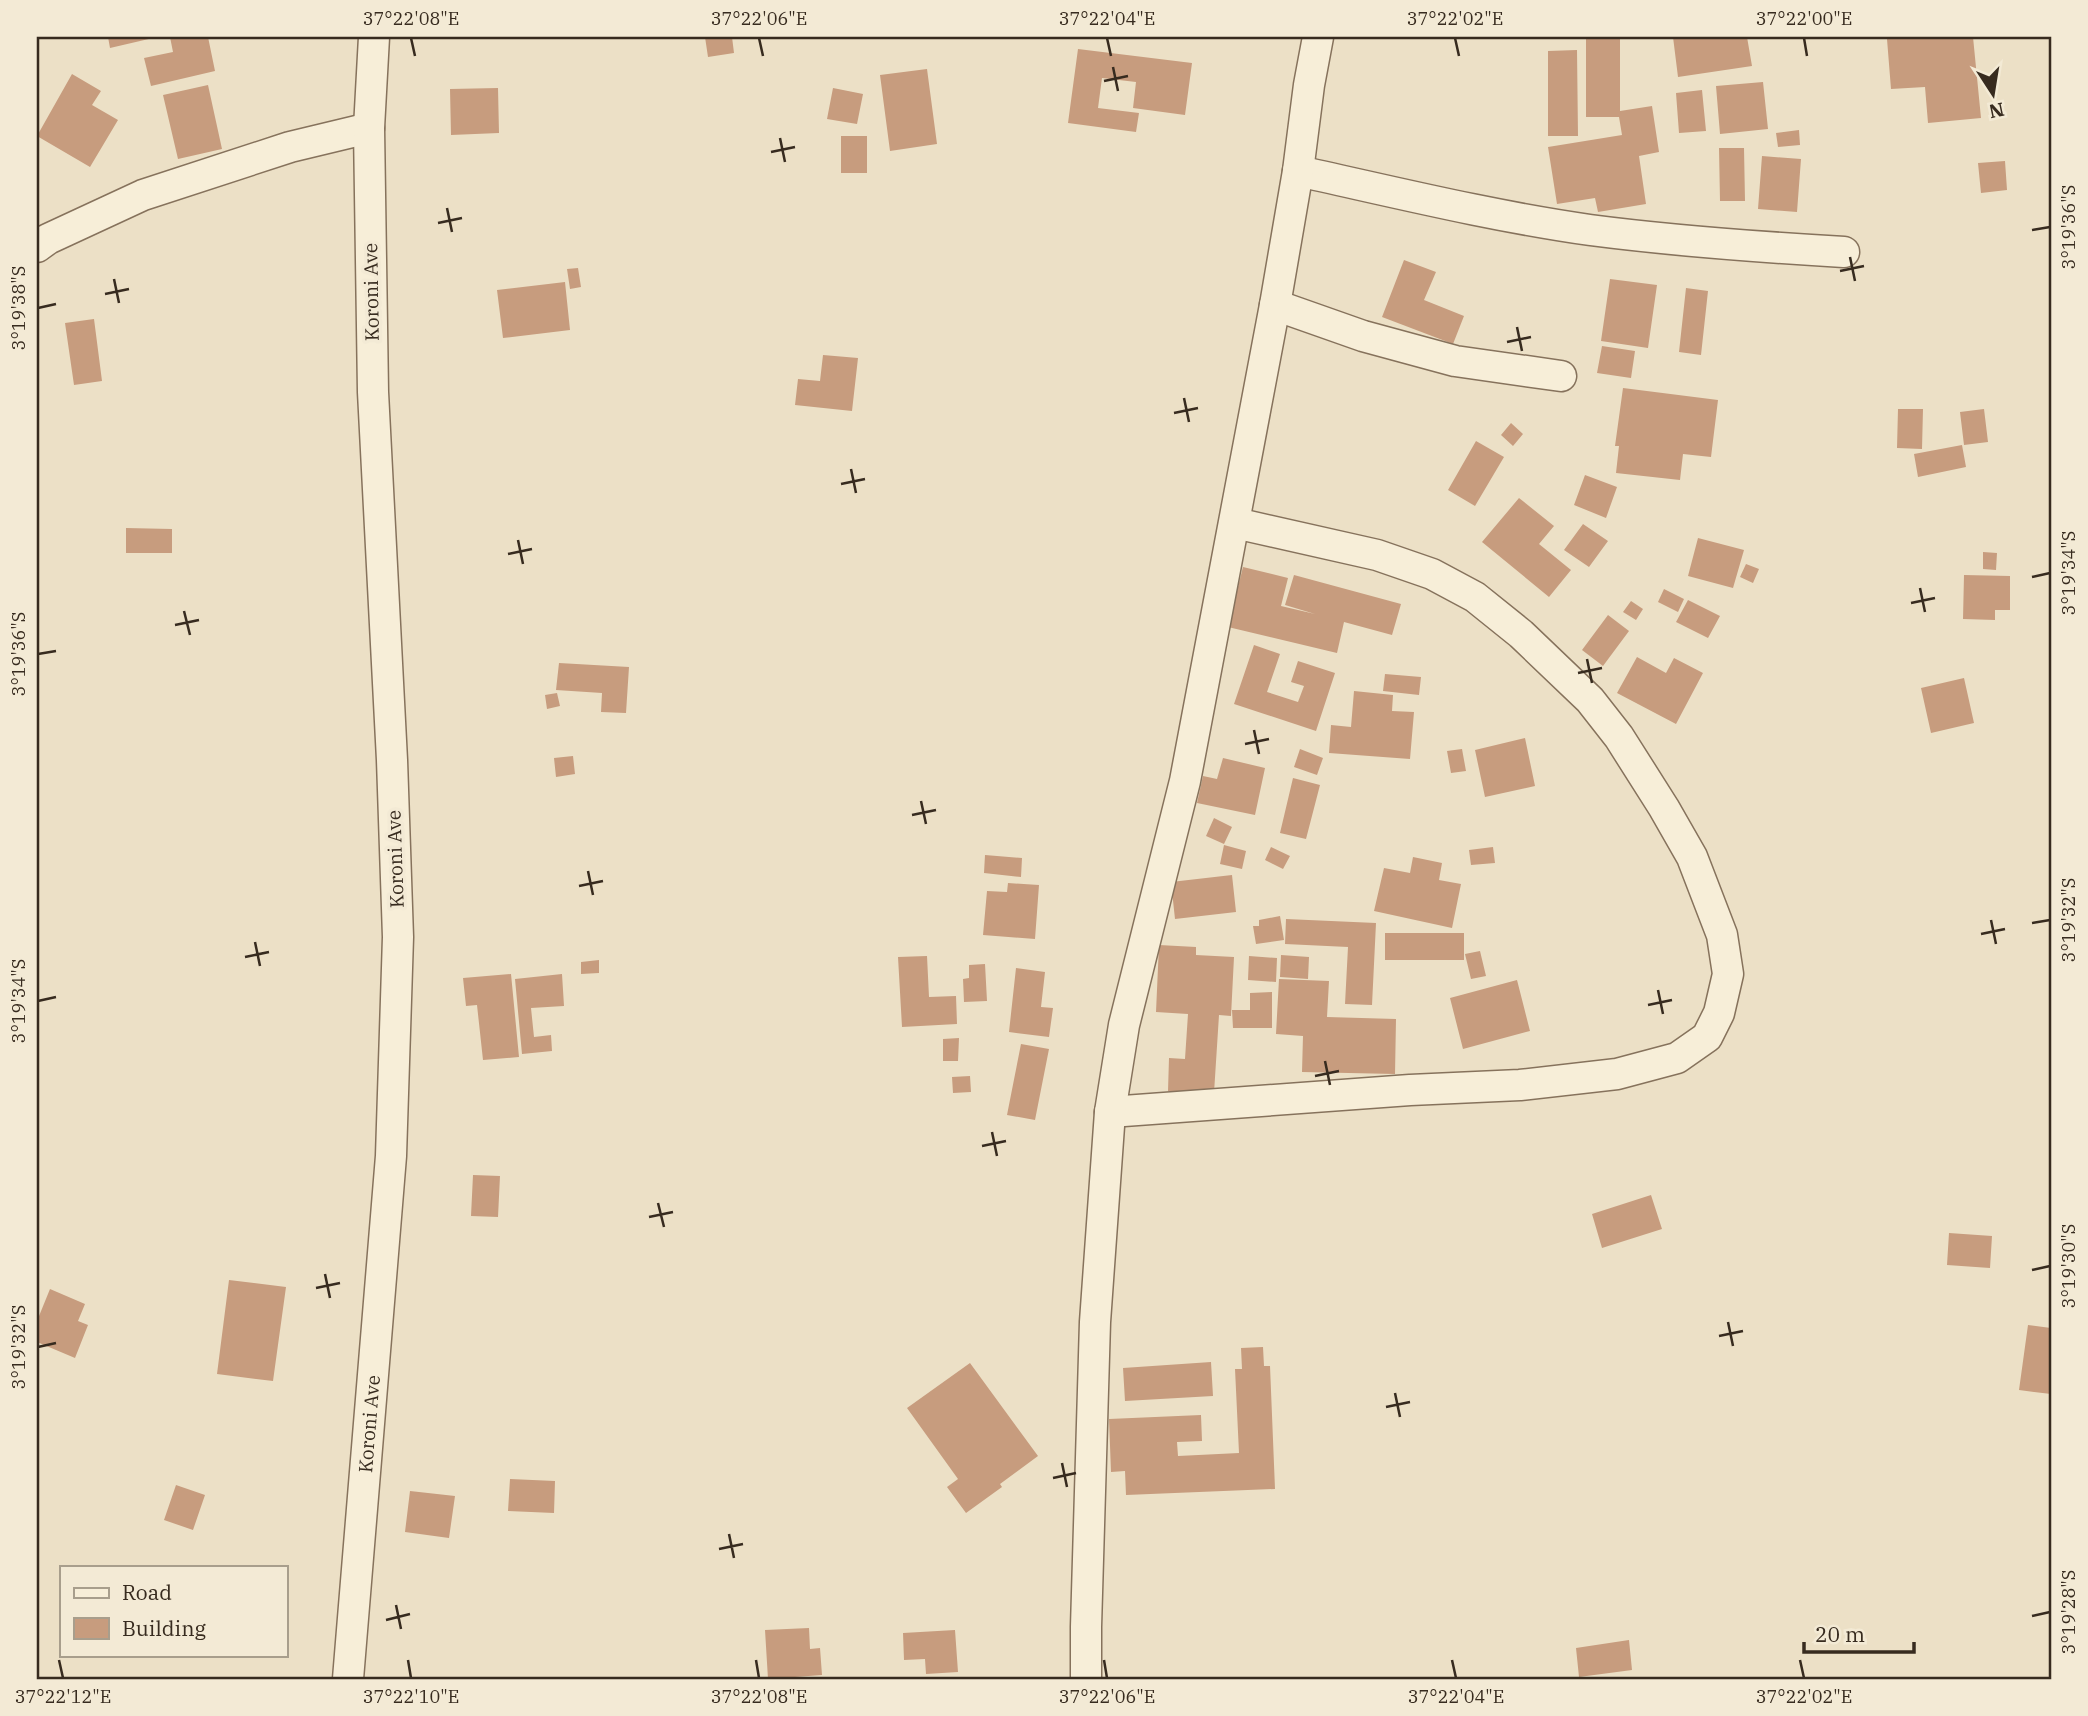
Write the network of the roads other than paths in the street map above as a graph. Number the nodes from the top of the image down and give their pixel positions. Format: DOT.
graph roads {
  1 [pos="374,37"];
  2 [pos="1318,37"];
  3 [pos="369,128"];
  4 [pos="1297,171"];
  5 [pos="37,247"];
  6 [pos="1844,251"];
  7 [pos="1275,305"];
  8 [pos="1561,376"];
  9 [pos="1235,523"];
  10 [pos="1110,1112"];
  11 [pos="348,1679"];
  12 [pos="1086,1679"];
  1 -- 3 [label="street, Koroni Ave"];
  2 -- 4 [label="street"];
  3 -- 5 [label="street"];
  3 -- 11 [label="street, Koroni Ave"];
  4 -- 6 [label="street"];
  4 -- 7 [label="street"];
  7 -- 8 [label="street"];
  7 -- 9 [label="street"];
  9 -- 10 [label="street"];
  9 -- 10 [label="street"];
  10 -- 12 [label="street"];
}
